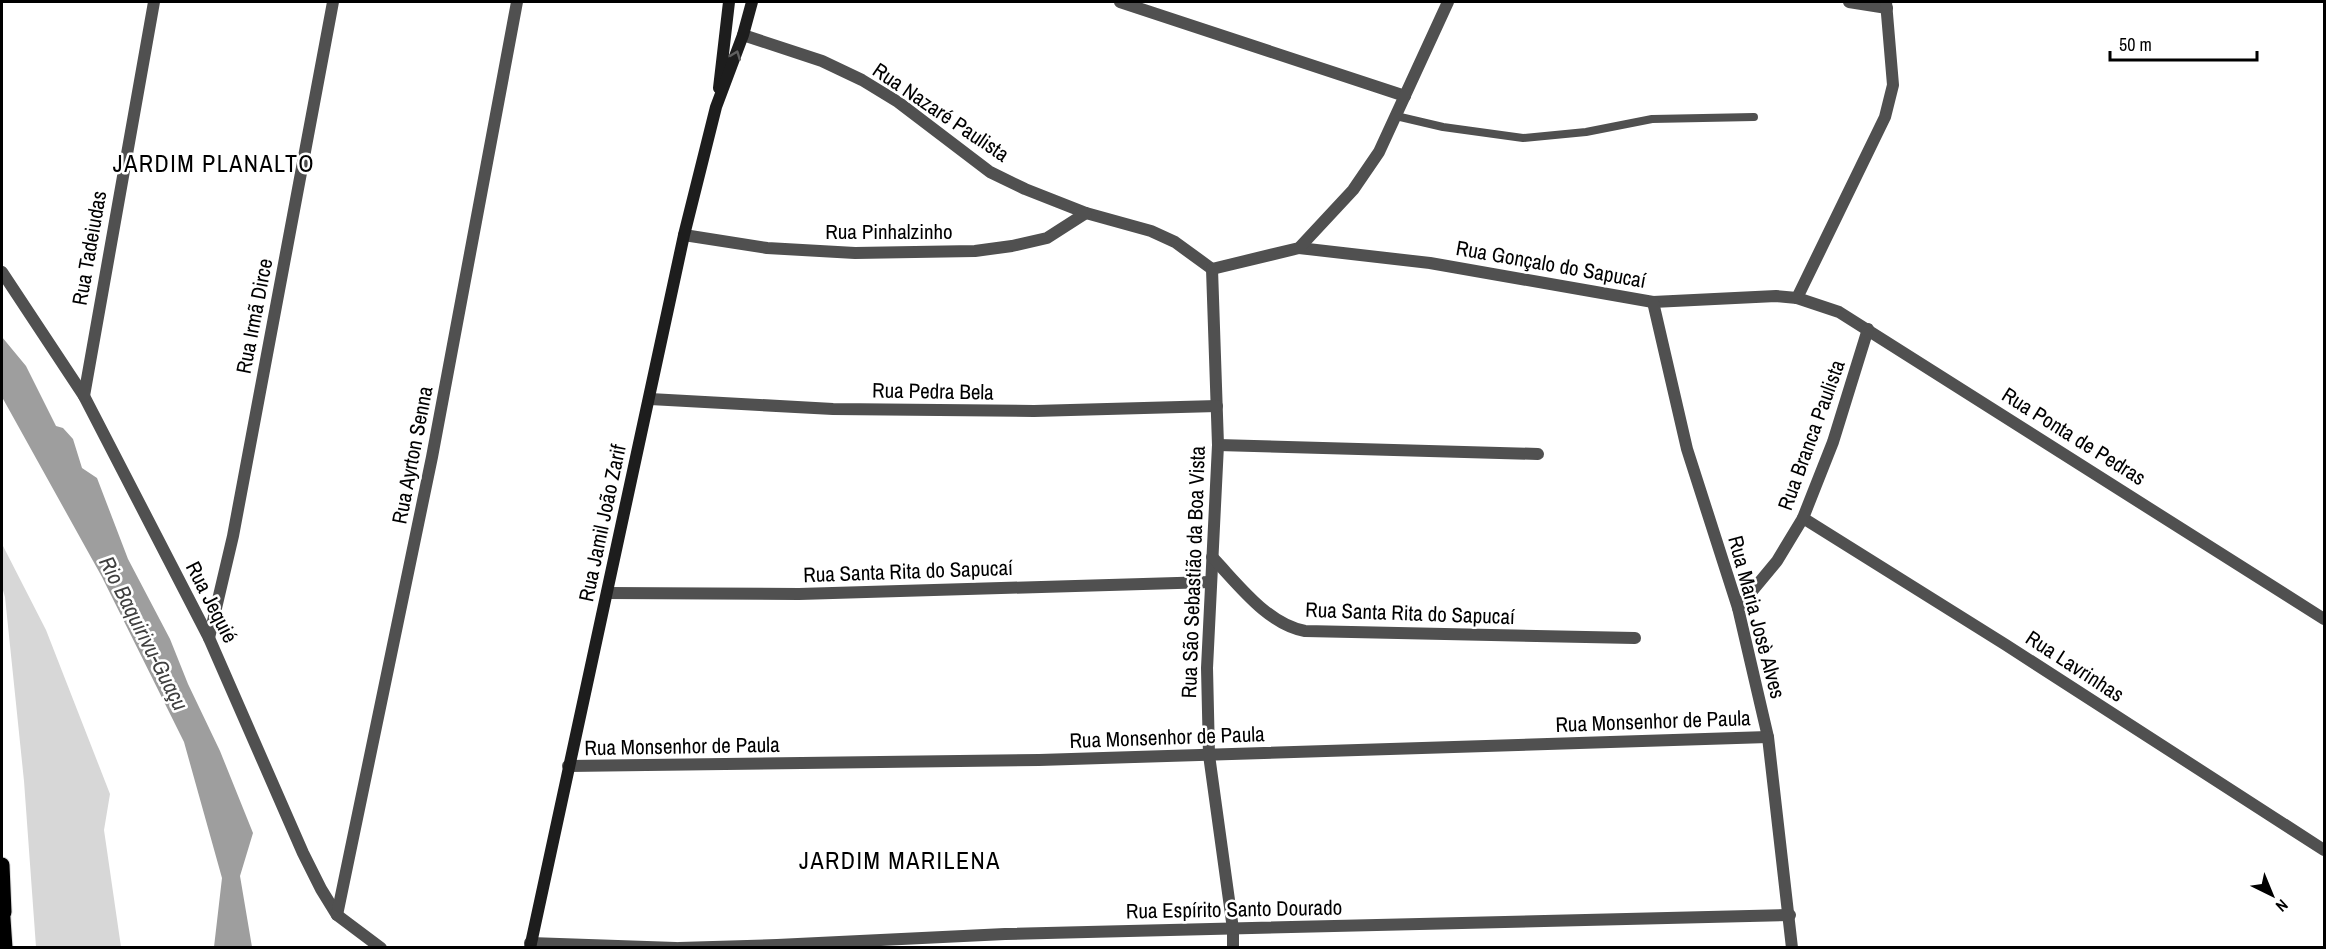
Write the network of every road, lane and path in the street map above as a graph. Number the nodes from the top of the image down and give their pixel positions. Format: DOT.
graph roads {
  1 [pos="154,2"];
  2 [pos="333,2"];
  3 [pos="517,2"];
  4 [pos="729,2"];
  5 [pos="752,2"];
  6 [pos="1120,2"];
  7 [pos="1448,2"];
  8 [pos="1849,2"];
  9 [pos="1887,4"];
  10 [pos="743,35"];
  11 [pos="1405,96"];
  12 [pos="716,107"];
  13 [pos="1396,116"];
  14 [pos="1754,117"];
  15 [pos="1086,213"];
  16 [pos="684,235"];
  17 [pos="1299,248"];
  18 [pos="1212,269"];
  19 [pos="2,272"];
  20 [pos="1797,298"];
  21 [pos="1653,302"];
  22 [pos="1868,329"];
  23 [pos="84,396"];
  24 [pos="650,399"];
  25 [pos="1217,406"];
  26 [pos="1218,445"];
  27 [pos="1538,454"];
  28 [pos="1803,518"];
  29 [pos="1212,557"];
  30 [pos="1211,582"];
  31 [pos="607,593"];
  32 [pos="1738,608"];
  33 [pos="2325,619"];
  34 [pos="209,638"];
  35 [pos="1635,638"];
  36 [pos="1768,737"];
  37 [pos="1209,755"];
  38 [pos="568,766"];
  39 [pos="2325,850"];
  40 [pos="2,865"];
  41 [pos="3,908"];
  42 [pos="337,915"];
  43 [pos="1790,915"];
  44 [pos="1233,929"];
  45 [pos="530,945"];
  46 [pos="5,948"];
  47 [pos="381,948"];
  48 [pos="677,948"];
  49 [pos="1233,948"];
  50 [pos="1792,948"];
  1 -- 23 [label="street, Rua Tadeiudas"];
  2 -- 34 [label="street, Rua Irmã Dirce"];
  3 -- 42 [label="street, Rua Ayrton Senna"];
  4 -- 12 [label="main road, Rua Jamil João Zarif"];
  5 -- 10 [label="main road, Rua Jamil João Zarif"];
  6 -- 11 [label="street"];
  7 -- 11 [label="street"];
  8 -- 9 [label="street"];
  9 -- 20 [label="street"];
  12 -- 10 [label="main road, Rua Jamil João Zarif, one-way"];
  10 -- 15 [label="street, Rua Nazaré Paulista"];
  11 -- 13 [label="street"];
  12 -- 16 [label="main road, Rua Jamil João Zarif"];
  13 -- 14 [label="lane"];
  13 -- 17 [label="street"];
  15 -- 16 [label="street, Rua Pinhalzinho"];
  15 -- 18 [label="street, Rua Nazaré Paulista"];
  16 -- 24 [label="main road, Rua Jamil João Zarif"];
  17 -- 18 [label="street"];
  17 -- 21 [label="street, Rua Gonçalo do Sapucaí"];
  18 -- 25 [label="street, Rua São Sebastião da Boa Vista"];
  19 -- 23 [label="street, Rua Jequié"];
  20 -- 21 [label="street, Rua Gonçalo do Sapucaí"];
  20 -- 22 [label="street, Rua Ponta de Pedras"];
  21 -- 32 [label="street, Rua Maria Josè Alves"];
  22 -- 28 [label="street, Rua Branca Paulista"];
  22 -- 33 [label="street, Rua Ponta de Pedras"];
  23 -- 34 [label="street, Rua Jequié"];
  24 -- 25 [label="street, Rua Pedra Bela"];
  24 -- 31 [label="main road, Rua Jamil João Zarif"];
  25 -- 26 [label="street, Rua São Sebastião da Boa Vista"];
  26 -- 27 [label="street"];
  26 -- 29 [label="street, Rua São Sebastião da Boa Vista"];
  28 -- 32 [label="street, Rua Branca Paulista"];
  28 -- 39 [label="street, Rua Lavrinhas"];
  29 -- 30 [label="street, Rua São Sebastião da Boa Vista"];
  29 -- 35 [label="street, Rua Santa Rita do Sapucaí"];
  30 -- 31 [label="street, Rua Santa Rita do Sapucaí"];
  30 -- 37 [label="street, Rua São Sebastião da Boa Vista"];
  31 -- 38 [label="main road, Rua Jamil João Zarif"];
  32 -- 36 [label="street, Rua Maria Josè Alves"];
  34 -- 42 [label="street, Rua Jequié"];
  36 -- 37 [label="street, Rua Monsenhor de Paula"];
  36 -- 43 [label="street, Rua Maria Josè Alves"];
  37 -- 38 [label="street, Rua Monsenhor de Paula"];
  37 -- 44 [label="street, Rua São Sebastião da Boa Vista"];
  38 -- 45 [label="main road, Rua Jamil João Zarif"];
  40 -- 41 [label="main road"];
  41 -- 46 [label="main road"];
  42 -- 47 [label="street, Rua Jequié"];
  43 -- 44 [label="street, Rua Espírito Santo Dourado"];
  43 -- 50 [label="street, Rua Maria Josè Alves"];
  44 -- 48 [label="street, Rua Espírito Santo Dourado"];
  44 -- 49 [label="street, Rua São Sebastião da Boa Vista"];
  45 -- 48 [label="street, Rua Espírito Santo Dourado"];
}
